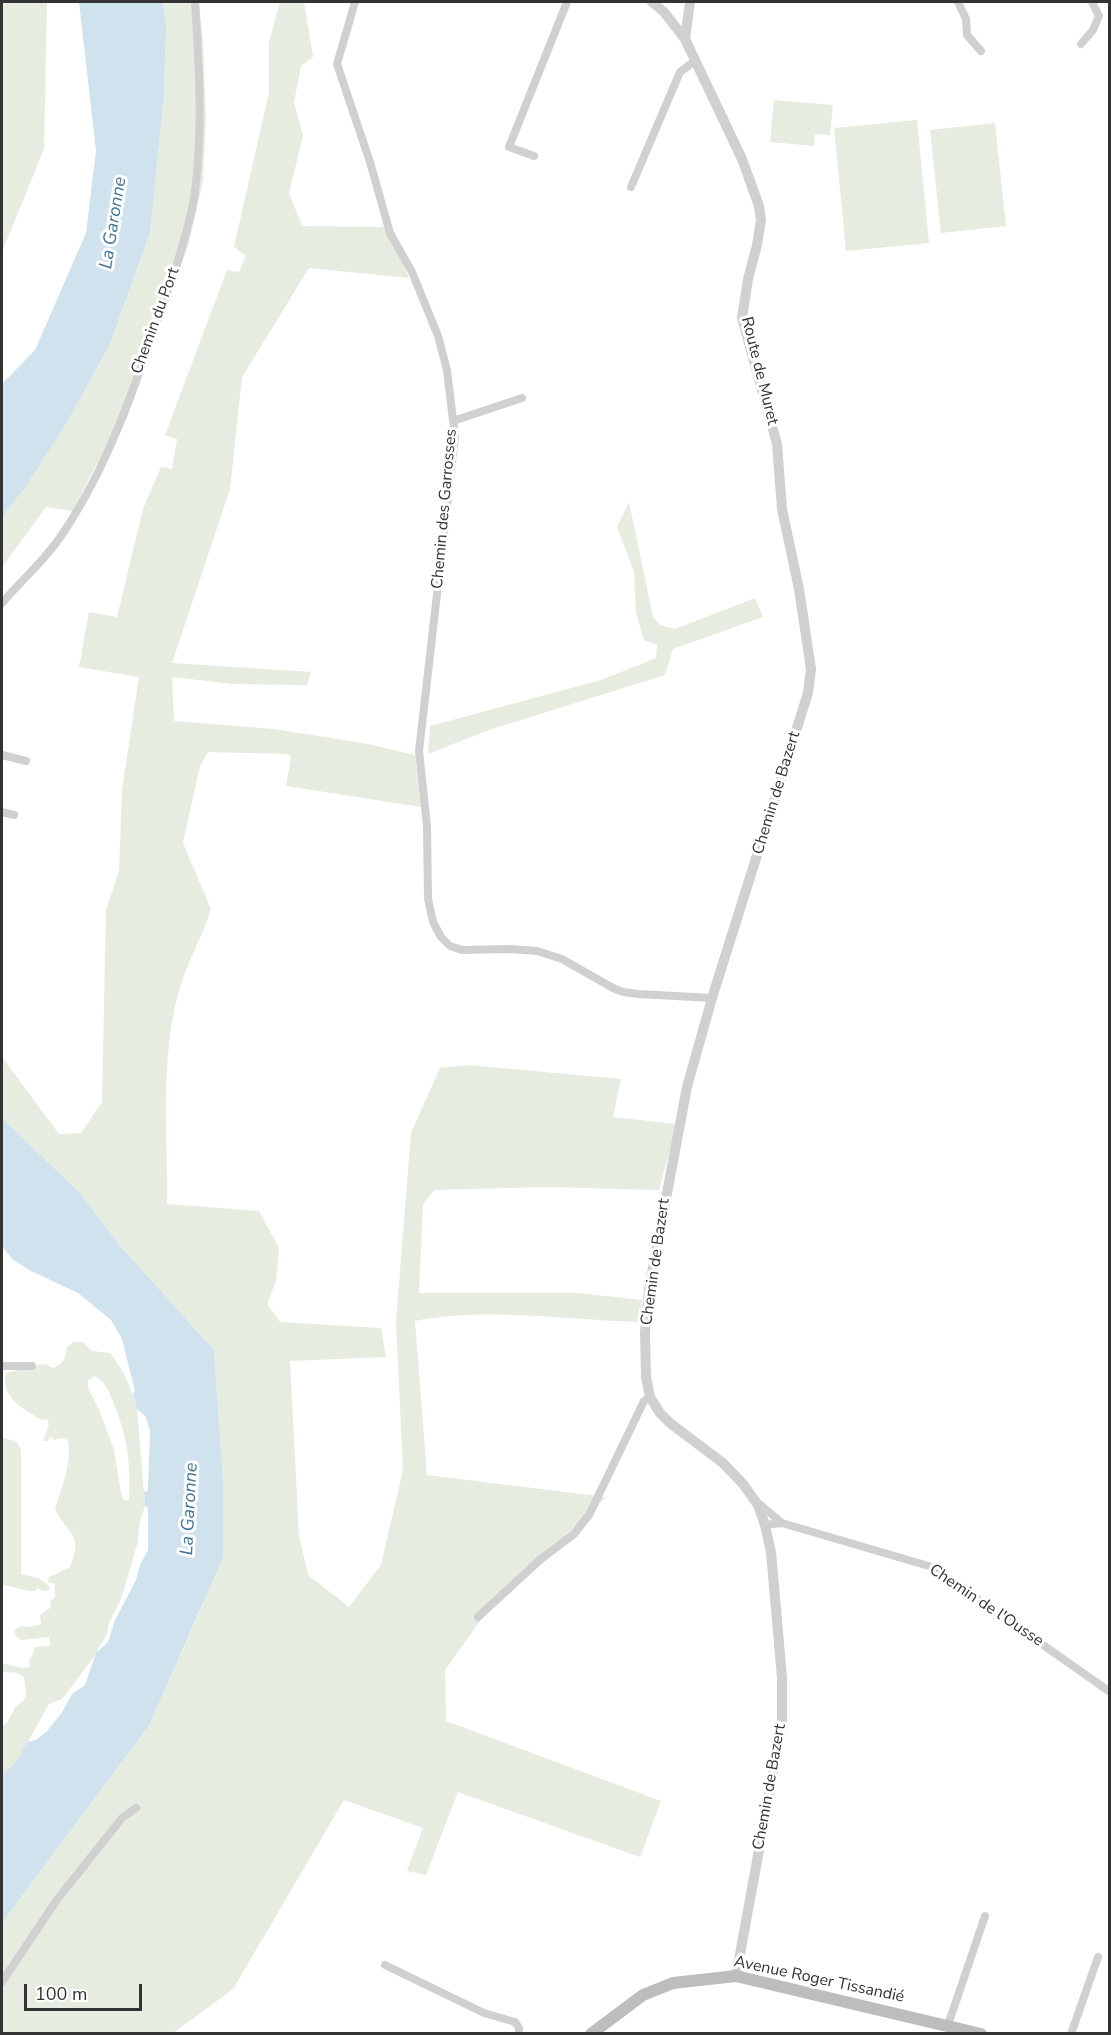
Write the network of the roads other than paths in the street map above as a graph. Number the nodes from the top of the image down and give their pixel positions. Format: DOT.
graph roads {
  1 [pos="195,2"];
  2 [pos="355,2"];
  3 [pos="567,2"];
  4 [pos="652,2"];
  5 [pos="690,2"];
  6 [pos="958,2"];
  7 [pos="1092,2"];
  8 [pos="688,19"];
  9 [pos="674,25"];
  10 [pos="685,39"];
  11 [pos="1081,44"];
  12 [pos="981,51"];
  13 [pos="696,60"];
  14 [pos="534,156"];
  15 [pos="631,187"];
  16 [pos="522,398"];
  17 [pos="453,421"];
  18 [pos="799,589"];
  19 [pos="2,603"];
  20 [pos="2,755"];
  21 [pos="26,760"];
  22 [pos="2,812"];
  23 [pos="14,815"];
  24 [pos="712,998"];
  25 [pos="2,1366"];
  26 [pos="32,1366"];
  27 [pos="650,1397"];
  28 [pos="754,1500"];
  29 [pos="782,1523"];
  30 [pos="765,1525"];
  31 [pos="478,1617"];
  32 [pos="1110,1692"];
  33 [pos="136,1808"];
  34 [pos="985,1916"];
  35 [pos="1098,1958"];
  36 [pos="385,1965"];
  37 [pos="736,1976"];
  38 [pos="2,1982"];
  39 [pos="948,2025"];
  40 [pos="519,2034"];
  41 [pos="591,2034"];
  42 [pos="981,2034"];
  43 [pos="1071,2034"];
  1 -- 19 [label="street, Chemin du Port"];
  2 -- 17 [label="street, Chemin des Garrosses"];
  3 -- 14 [label="street"];
  4 -- 9 [label="street, Route de Muret"];
  5 -- 8 [label="street"];
  6 -- 12 [label="street"];
  7 -- 11 [label="street"];
  8 -- 9 [label="street"];
  8 -- 10 [label="street"];
  9 -- 10 [label="street, Route de Muret"];
  10 -- 13 [label="street, Route de Muret"];
  13 -- 15 [label="street"];
  13 -- 18 [label="street, Route de Muret"];
  16 -- 17 [label="street"];
  17 -- 24 [label="street, Chemin des Garrosses"];
  18 -- 24 [label="street, Chemin de Bazert"];
  20 -- 21 [label="street"];
  22 -- 23 [label="street"];
  24 -- 27 [label="street, Chemin de Bazert"];
  25 -- 26 [label="street"];
  27 -- 28 [label="street, Chemin de Bazert"];
  27 -- 31 [label="street"];
  28 -- 29 [label="street, Chemin de l'Ousse"];
  28 -- 30 [label="street, Chemin de Bazert"];
  29 -- 30 [label="street, Chemin de l'Ousse"];
  29 -- 32 [label="street, Chemin de l'Ousse"];
  30 -- 37 [label="street, Chemin de Bazert"];
  33 -- 38 [label="street"];
  34 -- 39 [label="street"];
  35 -- 43 [label="street"];
  36 -- 40 [label="street"];
  37 -- 39 [label="main road, Avenue Roger Tissandié"];
  37 -- 41 [label="main road, Avenue Roger Tissandié"];
  39 -- 42 [label="main road, Avenue Roger Tissandié"];
}
